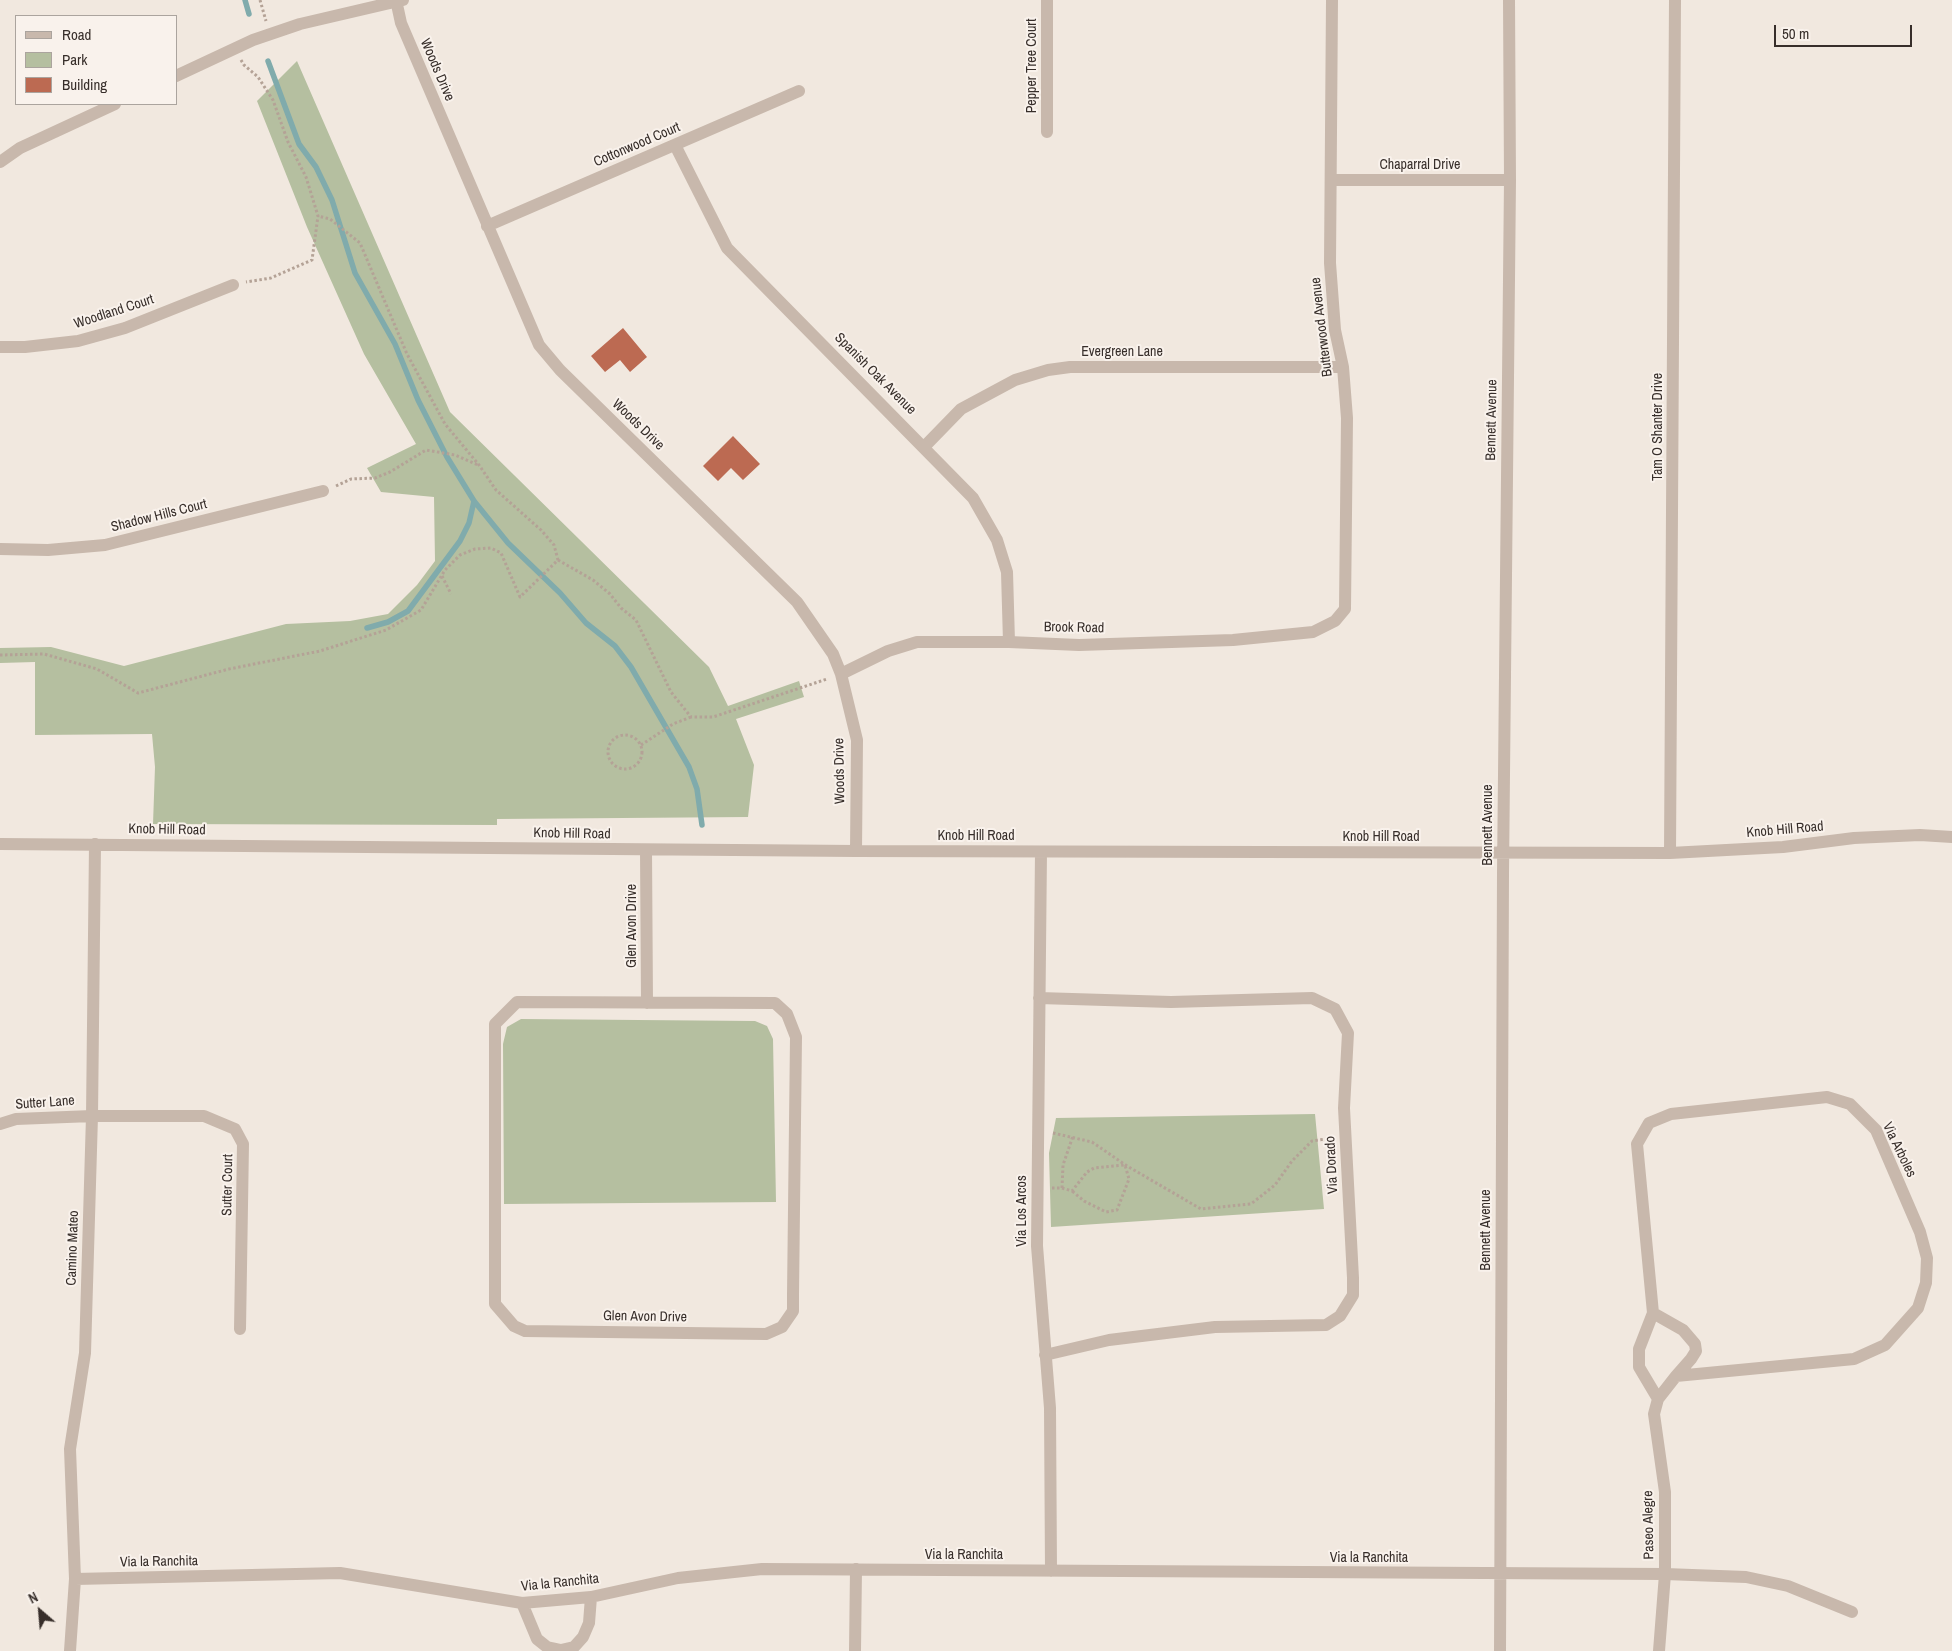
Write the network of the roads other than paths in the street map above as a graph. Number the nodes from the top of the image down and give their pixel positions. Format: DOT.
graph roads {
  1 [pos="1047,0"];
  2 [pos="1332,0"];
  3 [pos="1509,0"];
  4 [pos="1676,0"];
  5 [pos="399,1"];
  6 [pos="178,75"];
  7 [pos="799,91"];
  8 [pos="113,105"];
  9 [pos="1047,132"];
  10 [pos="675,145"];
  11 [pos="0,162"];
  12 [pos="1331,180"];
  13 [pos="1510,180"];
  14 [pos="487,226"];
  15 [pos="232,285"];
  16 [pos="0,347"];
  17 [pos="1343,367"];
  18 [pos="925,446"];
  19 [pos="323,491"];
  20 [pos="0,549"];
  21 [pos="1313,632"];
  22 [pos="1009,642"];
  23 [pos="841,674"];
  24 [pos="1952,837"];
  25 [pos="0,844"];
  26 [pos="95,844"];
  27 [pos="646,850"];
  28 [pos="856,851"];
  29 [pos="1040,852"];
  30 [pos="1503,853"];
  31 [pos="1670,853"];
  32 [pos="1039,998"];
  33 [pos="647,1003"];
  34 [pos="92,1116"];
  35 [pos="0,1124"];
  36 [pos="1653,1312"];
  37 [pos="240,1329"];
  38 [pos="1045,1355"];
  39 [pos="1676,1376"];
  40 [pos="1658,1399"];
  41 [pos="856,1569"];
  42 [pos="1051,1571"];
  43 [pos="1500,1574"];
  44 [pos="1665,1574"];
  45 [pos="75,1579"];
  46 [pos="591,1597"];
  47 [pos="522,1603"];
  48 [pos="1852,1612"];
  49 [pos="70,1651"];
  50 [pos="856,1651"];
  51 [pos="1500,1651"];
  52 [pos="1658,1651"];
  1 -- 9 [label="street, Pepper Tree Court"];
  2 -- 12 [label="street, Butterwood Avenue"];
  3 -- 13 [label="street, Bennett Avenue"];
  4 -- 31 [label="street, Tam O Shanter Drive"];
  5 -- 6 [label="street"];
  5 -- 14 [label="street, Woods Drive"];
  7 -- 10 [label="street, Cottonwood Court"];
  8 -- 11 [label="street"];
  10 -- 14 [label="street, Cottonwood Court"];
  10 -- 18 [label="street, Spanish Oak Avenue"];
  12 -- 13 [label="street, Chaparral Drive"];
  12 -- 17 [label="street, Butterwood Avenue"];
  13 -- 30 [label="street, Bennett Avenue"];
  14 -- 23 [label="street, Woods Drive"];
  15 -- 16 [label="street, Woodland Court"];
  17 -- 18 [label="street, Evergreen Lane"];
  17 -- 21 [label="street, Butterwood Avenue"];
  18 -- 22 [label="street, Spanish Oak Avenue"];
  19 -- 20 [label="street, Shadow Hills Court"];
  21 -- 22 [label="street, Brook Road"];
  22 -- 23 [label="street, Brook Road"];
  23 -- 28 [label="street, Woods Drive"];
  24 -- 31 [label="street, Knob Hill Road"];
  25 -- 26 [label="street, Knob Hill Road"];
  26 -- 27 [label="street, Knob Hill Road"];
  26 -- 34 [label="street, Camino Mateo"];
  27 -- 28 [label="street, Knob Hill Road"];
  27 -- 33 [label="street, Glen Avon Drive"];
  28 -- 29 [label="street, Knob Hill Road"];
  29 -- 30 [label="street, Knob Hill Road"];
  29 -- 32 [label="street, Via Los Arcos"];
  30 -- 31 [label="street, Knob Hill Road"];
  30 -- 43 [label="street, Bennett Avenue"];
  32 -- 38 [label="street, Via Los Arcos"];
  32 -- 38 [label="street, Via Dorado"];
  33 -- 33 [label="street, Glen Avon Drive"];
  34 -- 35 [label="street, Sutter Lane"];
  34 -- 37 [label="street, Sutter Court"];
  34 -- 45 [label="street, Camino Mateo"];
  36 -- 39 [label="street"];
  36 -- 39 [label="street, Via Arboles"];
  36 -- 40 [label="street, Via Arboles"];
  38 -- 42 [label="street, Via Los Arcos"];
  39 -- 40 [label="street"];
  40 -- 44 [label="street, Paseo Alegre"];
  41 -- 42 [label="street, Via la Ranchita"];
  41 -- 46 [label="street, Via la Ranchita"];
  41 -- 50 [label="street"];
  42 -- 43 [label="street, Via la Ranchita"];
  43 -- 44 [label="street, Via la Ranchita"];
  43 -- 51 [label="street, Bennett Avenue"];
  44 -- 48 [label="street, Via la Ranchita"];
  44 -- 52 [label="street, Paseo Alegre"];
  45 -- 47 [label="street, Via la Ranchita"];
  45 -- 49 [label="street, Camino Mateo"];
  46 -- 47 [label="street, Via la Ranchita"];
  46 -- 47 [label="street"];
}
